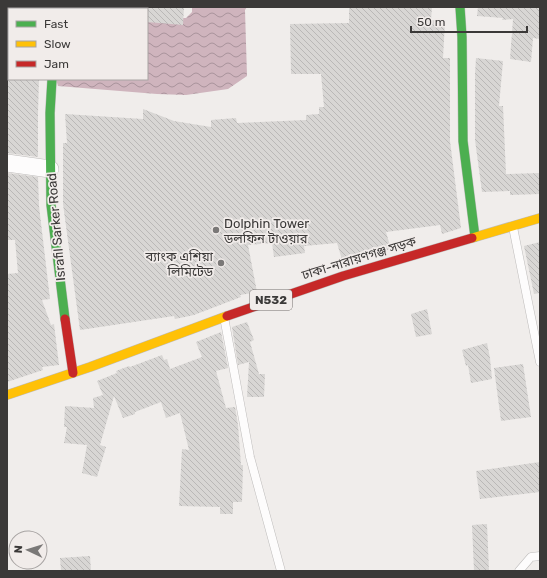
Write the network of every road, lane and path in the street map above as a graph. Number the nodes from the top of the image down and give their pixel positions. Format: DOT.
graph roads {
  1 [pos="460,7"];
  2 [pos="52,80"];
  3 [pos="7,163"];
  4 [pos="50,169"];
  5 [pos="540,218"];
  6 [pos="513,226"];
  7 [pos="475,237"];
  8 [pos="224,316"];
  9 [pos="540,362"];
  10 [pos="73,373"];
  11 [pos="7,395"];
  12 [pos="540,556"];
  13 [pos="281,571"];
  14 [pos="519,571"];
  1 -- 7 [label="main road"];
  2 -- 4 [label="main road, Israfil Sarker Road"];
  3 -- 4 [label="street"];
  4 -- 10 [label="main road, Israfil Sarker Road"];
  5 -- 6 [label="main road, ঢাকা-নারায়ণগঞ্জ সড়ক / N532"];
  6 -- 7 [label="main road, ঢাকা-নারায়ণগঞ্জ সড়ক / N532"];
  6 -- 9 [label="lane"];
  7 -- 8 [label="main road, ঢাকা-নারায়ণগঞ্জ সড়ক / N532"];
  8 -- 10 [label="main road, ঢাকা-নারায়ণগঞ্জ সড়ক / N532"];
  8 -- 13 [label="lane"];
  10 -- 11 [label="main road, ঢাকা-নারায়ণগঞ্জ সড়ক / N532"];
  12 -- 14 [label="lane"];
}
